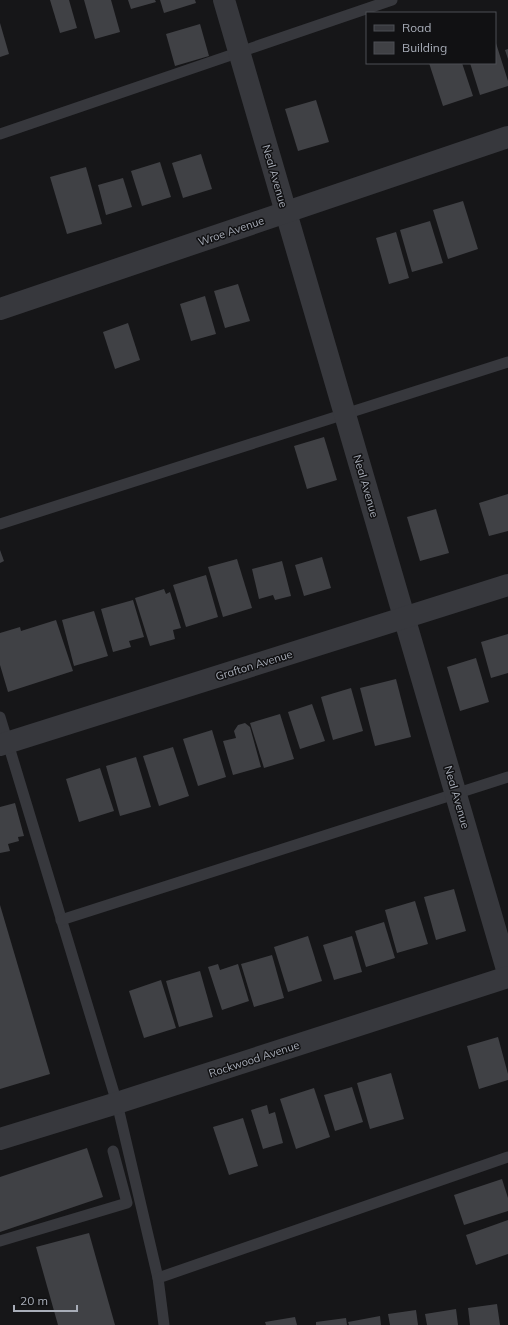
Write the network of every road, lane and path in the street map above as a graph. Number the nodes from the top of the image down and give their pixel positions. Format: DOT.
graph roads {
  1 [pos="224,0"];
  2 [pos="392,0"];
  3 [pos="239,52"];
  4 [pos="0,134"];
  5 [pos="508,137"];
  6 [pos="286,213"];
  7 [pos="0,310"];
  8 [pos="508,362"];
  9 [pos="345,414"];
  10 [pos="0,524"];
  11 [pos="508,585"];
  12 [pos="405,618"];
  13 [pos="0,717"];
  14 [pos="4,744"];
  15 [pos="508,777"];
  16 [pos="456,793"];
  17 [pos="61,920"];
  18 [pos="508,973"];
  19 [pos="508,977"];
  20 [pos="117,1103"];
  21 [pos="0,1139"];
  22 [pos="113,1151"];
  23 [pos="508,1157"];
  24 [pos="0,1241"];
  25 [pos="158,1278"];
  26 [pos="164,1325"];
  1 -- 3 [label="street, Neal Avenue"];
  2 -- 3 [label="lane"];
  3 -- 4 [label="lane"];
  3 -- 6 [label="street, Neal Avenue"];
  5 -- 6 [label="street, Wroe Avenue"];
  6 -- 7 [label="street, Wroe Avenue"];
  6 -- 9 [label="street, Neal Avenue"];
  8 -- 9 [label="lane"];
  9 -- 10 [label="lane"];
  9 -- 12 [label="street, Neal Avenue"];
  11 -- 12 [label="street, Grafton Avenue"];
  12 -- 14 [label="street, Grafton Avenue"];
  12 -- 16 [label="street, Neal Avenue"];
  13 -- 14 [label="lane"];
  14 -- 17 [label="lane"];
  15 -- 16 [label="lane"];
  16 -- 17 [label="lane"];
  16 -- 18 [label="street, Neal Avenue"];
  17 -- 20 [label="lane"];
  19 -- 20 [label="street, Rockwood Avenue"];
  20 -- 21 [label="street, Rockwood Avenue"];
  20 -- 25 [label="lane"];
  22 -- 24 [label="lane"];
  23 -- 25 [label="lane"];
  25 -- 26 [label="lane"];
}
